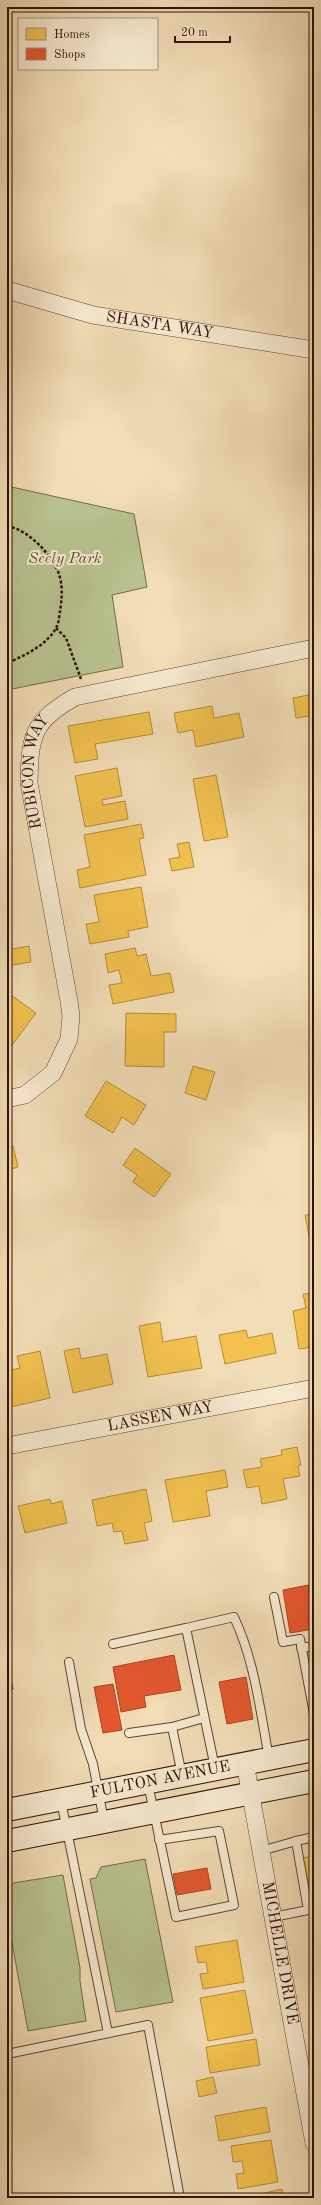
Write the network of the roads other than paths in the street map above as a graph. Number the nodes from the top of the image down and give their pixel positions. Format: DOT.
graph roads {
  1 [pos="7,290"];
  2 [pos="314,350"];
  3 [pos="314,648"];
  4 [pos="7,1099"];
  5 [pos="314,1388"];
  6 [pos="7,1446"];
  7 [pos="274,1597"];
  8 [pos="186,1628"];
  9 [pos="113,1644"];
  10 [pos="314,1646"];
  11 [pos="301,1648"];
  12 [pos="69,1662"];
  13 [pos="314,1714"];
  14 [pos="204,1718"];
  15 [pos="172,1727"];
  16 [pos="129,1734"];
  17 [pos="314,1750"];
  18 [pos="270,1758"];
  19 [pos="245,1763"];
  20 [pos="216,1770"];
  21 [pos="182,1776"];
  22 [pos="314,1781"];
  23 [pos="148,1782"];
  24 [pos="99,1792"];
  25 [pos="251,1793"];
  26 [pos="60,1799"];
  27 [pos="7,1810"];
  28 [pos="153,1813"];
  29 [pos="104,1822"];
  30 [pos="66,1829"];
  31 [pos="314,1837"];
  32 [pos="159,1840"];
  33 [pos="7,1841"];
  34 [pos="296,1841"];
  35 [pos="261,1851"];
  36 [pos="273,1917"];
  37 [pos="108,2033"];
  38 [pos="7,2054"];
  39 [pos="314,2143"];
  40 [pos="180,2198"];
  1 -- 2 [label="street, SHASTA WAY"];
  3 -- 4 [label="street, RUBICON WAY"];
  5 -- 6 [label="street, LASSEN WAY"];
  7 -- 11 [label="lane"];
  8 -- 9 [label="lane"];
  8 -- 14 [label="lane"];
  8 -- 18 [label="lane"];
  10 -- 11 [label="lane"];
  11 -- 13 [label="lane"];
  12 -- 24 [label="lane"];
  14 -- 15 [label="lane"];
  14 -- 20 [label="lane"];
  15 -- 16 [label="lane"];
  15 -- 21 [label="lane"];
  17 -- 18 [label="main road, FULTON AVENUE"];
  18 -- 19 [label="main road, FULTON AVENUE"];
  19 -- 20 [label="main road, FULTON AVENUE"];
  19 -- 25 [label="street, MICHELLE DRIVE"];
  20 -- 21 [label="main road, FULTON AVENUE"];
  21 -- 23 [label="main road, FULTON AVENUE"];
  22 -- 25 [label="main road, FULTON AVENUE"];
  23 -- 24 [label="main road, FULTON AVENUE"];
  23 -- 28 [label="lane"];
  24 -- 26 [label="main road, FULTON AVENUE"];
  24 -- 29 [label="lane"];
  25 -- 28 [label="main road, FULTON AVENUE"];
  25 -- 35 [label="street, MICHELLE DRIVE"];
  26 -- 27 [label="main road, FULTON AVENUE"];
  26 -- 30 [label="lane"];
  28 -- 29 [label="main road, FULTON AVENUE"];
  28 -- 32 [label="lane"];
  29 -- 30 [label="main road, FULTON AVENUE"];
  30 -- 33 [label="main road, FULTON AVENUE"];
  30 -- 37 [label="lane"];
  31 -- 34 [label="lane"];
  32 -- 32 [label="lane"];
  34 -- 35 [label="lane"];
  34 -- 36 [label="lane"];
  35 -- 36 [label="street, MICHELLE DRIVE"];
  36 -- 39 [label="street, MICHELLE DRIVE"];
  37 -- 38 [label="lane"];
  37 -- 40 [label="lane"];
}
